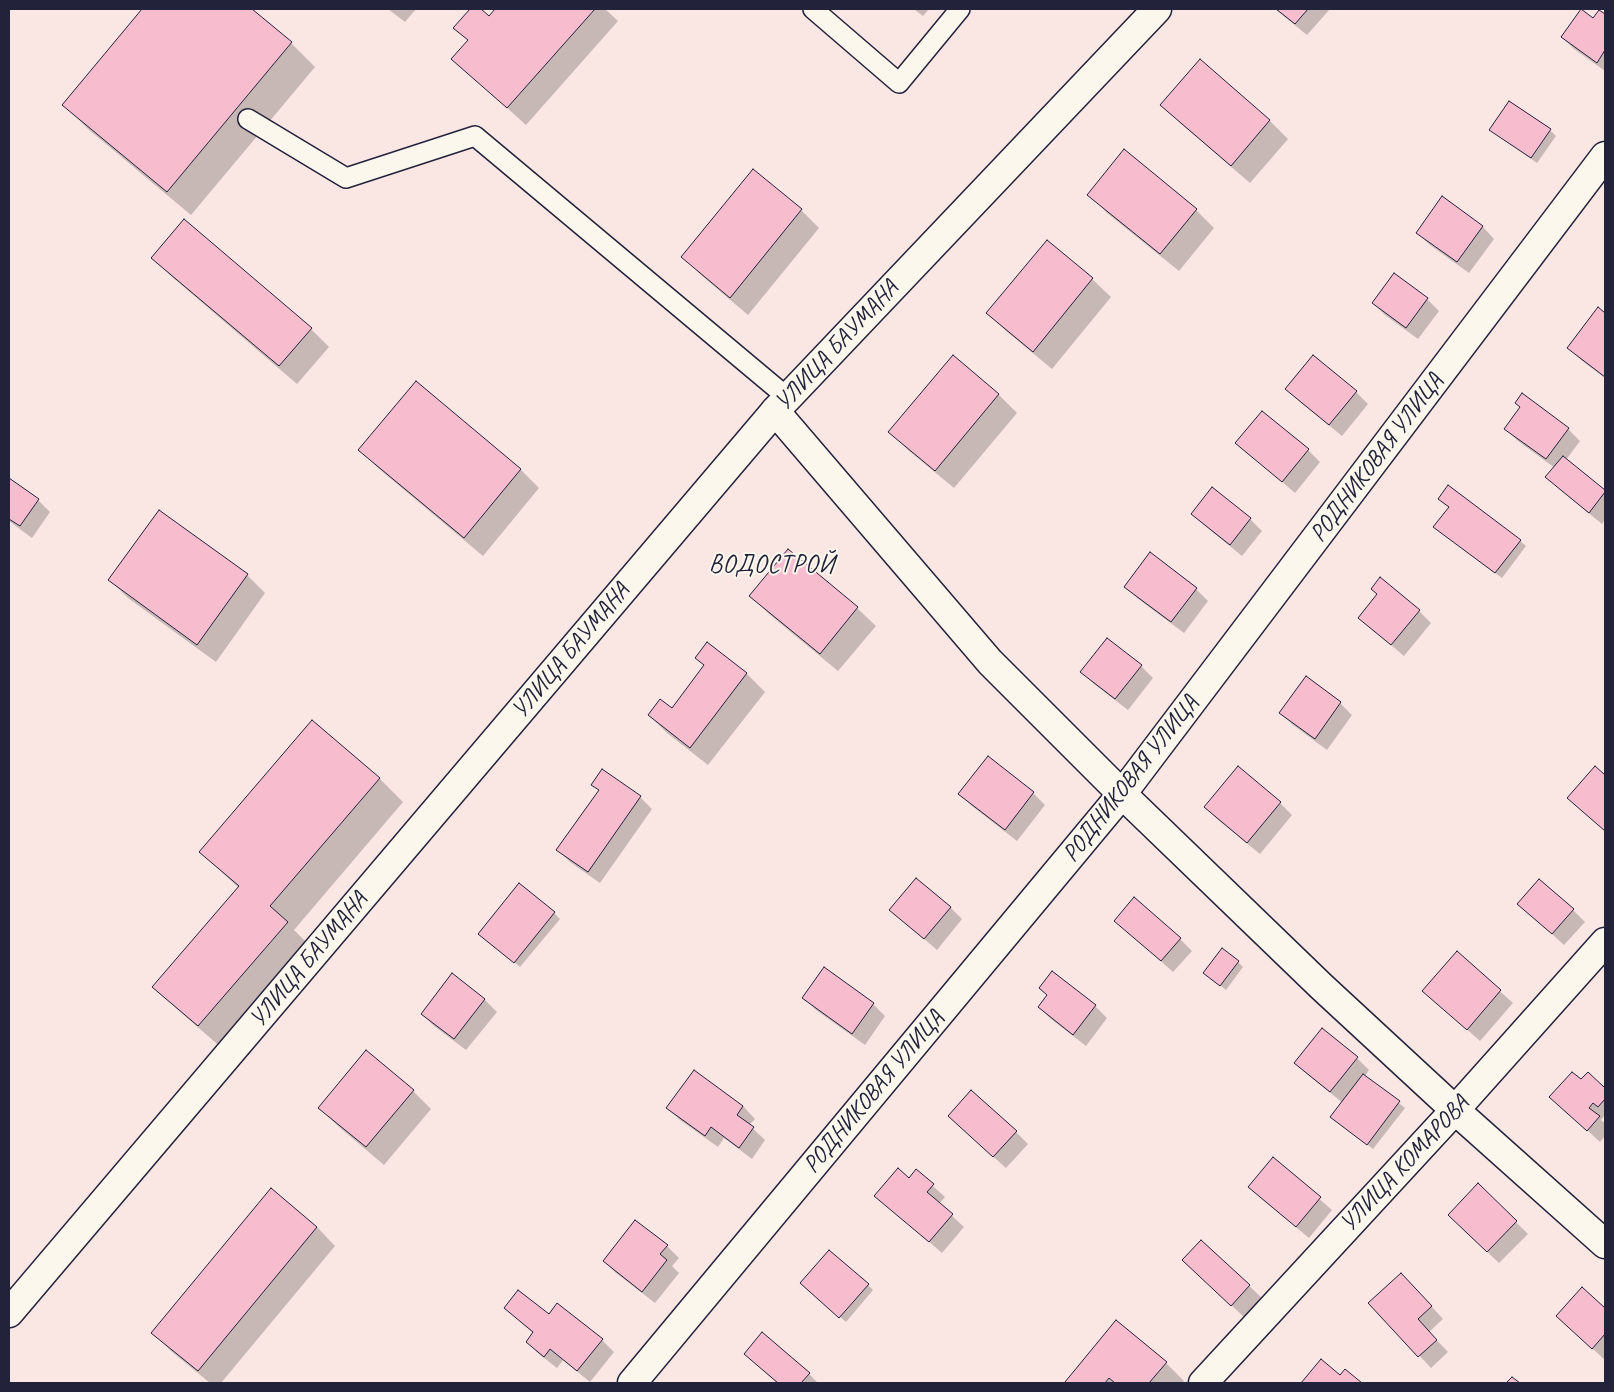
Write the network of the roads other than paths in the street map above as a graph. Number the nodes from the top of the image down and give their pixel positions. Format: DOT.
graph roads {
  1 [pos="813,9"];
  2 [pos="960,9"];
  3 [pos="1157,9"];
  4 [pos="248,119"];
  5 [pos="1605,156"];
  6 [pos="781,405"];
  7 [pos="1122,794"];
  8 [pos="1605,942"];
  9 [pos="1455,1110"];
  10 [pos="1605,1244"];
  11 [pos="9,1313"];
  12 [pos="632,1383"];
  13 [pos="1203,1383"];
  1 -- 2 [label="lane"];
  3 -- 6 [label="street, УЛИЦА БАУМАНА"];
  4 -- 6 [label="lane"];
  5 -- 7 [label="street, РОДНИКОВАЯ УЛИЦА"];
  6 -- 7 [label="street"];
  6 -- 11 [label="street, УЛИЦА БАУМАНА"];
  7 -- 9 [label="street"];
  7 -- 12 [label="street, РОДНИКОВАЯ УЛИЦА"];
  8 -- 9 [label="street, УЛИЦА КОМАРОВА"];
  9 -- 10 [label="street"];
  9 -- 13 [label="street, УЛИЦА КОМАРОВА"];
}
